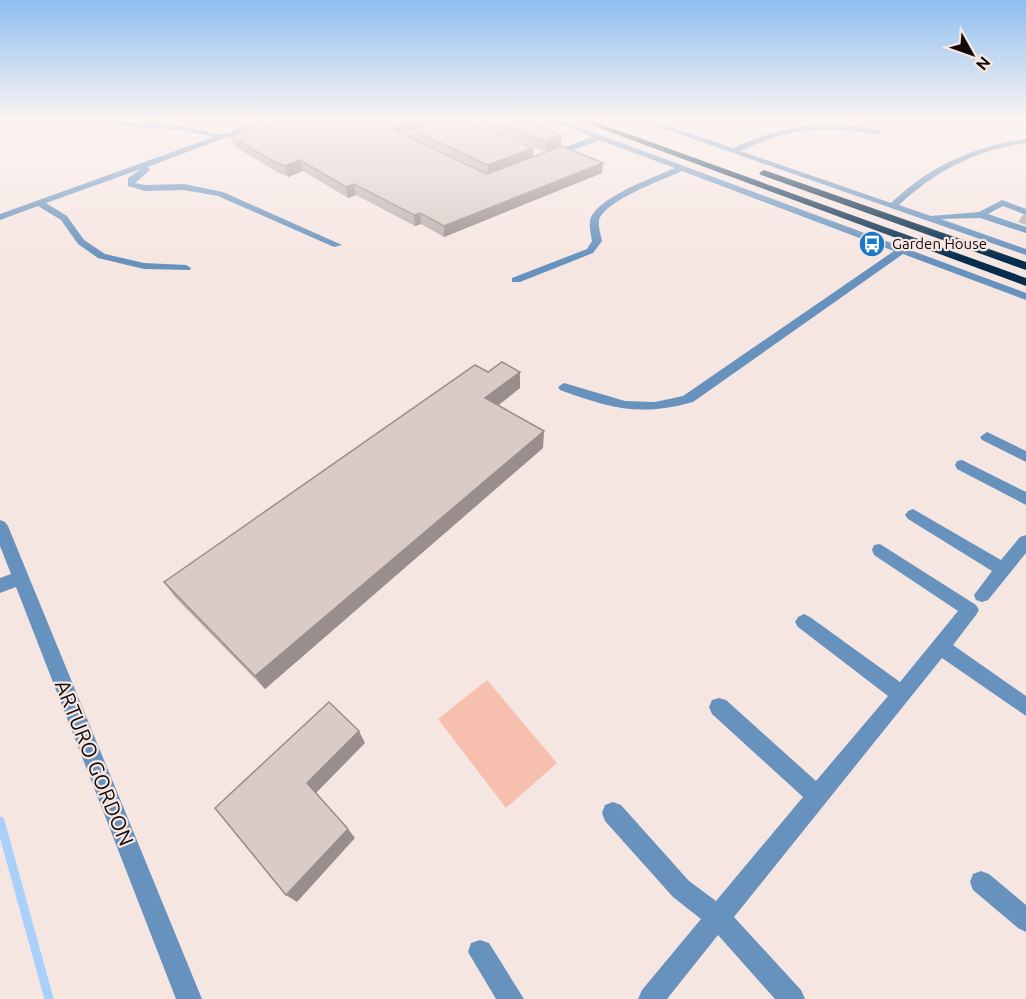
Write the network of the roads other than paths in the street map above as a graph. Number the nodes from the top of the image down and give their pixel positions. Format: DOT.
graph roads {
  1 [pos="141,166"];
  2 [pos="146,166"];
  3 [pos="676,166"];
  4 [pos="707,166"];
  5 [pos="742,166"];
  6 [pos="776,166"];
  7 [pos="947,166"];
  8 [pos="682,168"];
  9 [pos="101,180"];
  10 [pos="39,203"];
  11 [pos="893,206"];
  12 [pos="0,211"];
  13 [pos="1026,212"];
  14 [pos="981,215"];
  15 [pos="0,217"];
  16 [pos="926,218"];
  17 [pos="1026,230"];
  18 [pos="338,245"];
  19 [pos="902,250"];
  20 [pos="1026,252"];
  21 [pos="1026,266"];
  22 [pos="186,268"];
  23 [pos="516,280"];
  24 [pos="1026,282"];
  25 [pos="1026,297"];
  26 [pos="564,387"];
  27 [pos="987,437"];
  28 [pos="1026,457"];
  29 [pos="962,465"];
  30 [pos="1026,499"];
  31 [pos="913,515"];
  32 [pos="0,526"];
  33 [pos="1026,542"];
  34 [pos="880,550"];
  35 [pos="1003,569"];
  36 [pos="20,577"];
  37 [pos="0,586"];
  38 [pos="982,595"];
  39 [pos="804,622"];
  40 [pos="940,646"];
  41 [pos="901,694"];
  42 [pos="719,707"];
  43 [pos="1026,707"];
  44 [pos="818,796"];
  45 [pos="613,813"];
  46 [pos="981,882"];
  47 [pos="718,917"];
  48 [pos="1026,921"];
  49 [pos="480,952"];
  50 [pos="189,999"];
  51 [pos="511,999"];
  52 [pos="651,999"];
  53 [pos="792,999"];
  1 -- 9 [label="street"];
  2 -- 18 [label="street"];
  3 -- 8 [label="street"];
  4 -- 24 [label="highway"];
  5 -- 21 [label="highway"];
  6 -- 11 [label="street"];
  7 -- 11 [label="street"];
  8 -- 19 [label="street"];
  8 -- 23 [label="street"];
  9 -- 10 [label="street"];
  9 -- 12 [label="street"];
  10 -- 15 [label="street"];
  10 -- 22 [label="street"];
  11 -- 16 [label="street"];
  13 -- 14 [label="street"];
  14 -- 16 [label="street"];
  14 -- 17 [label="street"];
  16 -- 20 [label="street"];
  19 -- 25 [label="street"];
  19 -- 26 [label="street"];
  27 -- 28 [label="street"];
  29 -- 30 [label="street"];
  31 -- 35 [label="street"];
  32 -- 36 [label="street, ARTURO GORDON"];
  33 -- 35 [label="street"];
  34 -- 40 [label="street"];
  35 -- 38 [label="street"];
  36 -- 37 [label="street"];
  36 -- 50 [label="street, ARTURO GORDON"];
  39 -- 41 [label="street"];
  40 -- 41 [label="street"];
  40 -- 43 [label="street"];
  41 -- 44 [label="street"];
  42 -- 44 [label="street"];
  44 -- 47 [label="street"];
  45 -- 47 [label="street"];
  46 -- 48 [label="street"];
  47 -- 52 [label="street"];
  47 -- 53 [label="street"];
  49 -- 51 [label="street"];
}
